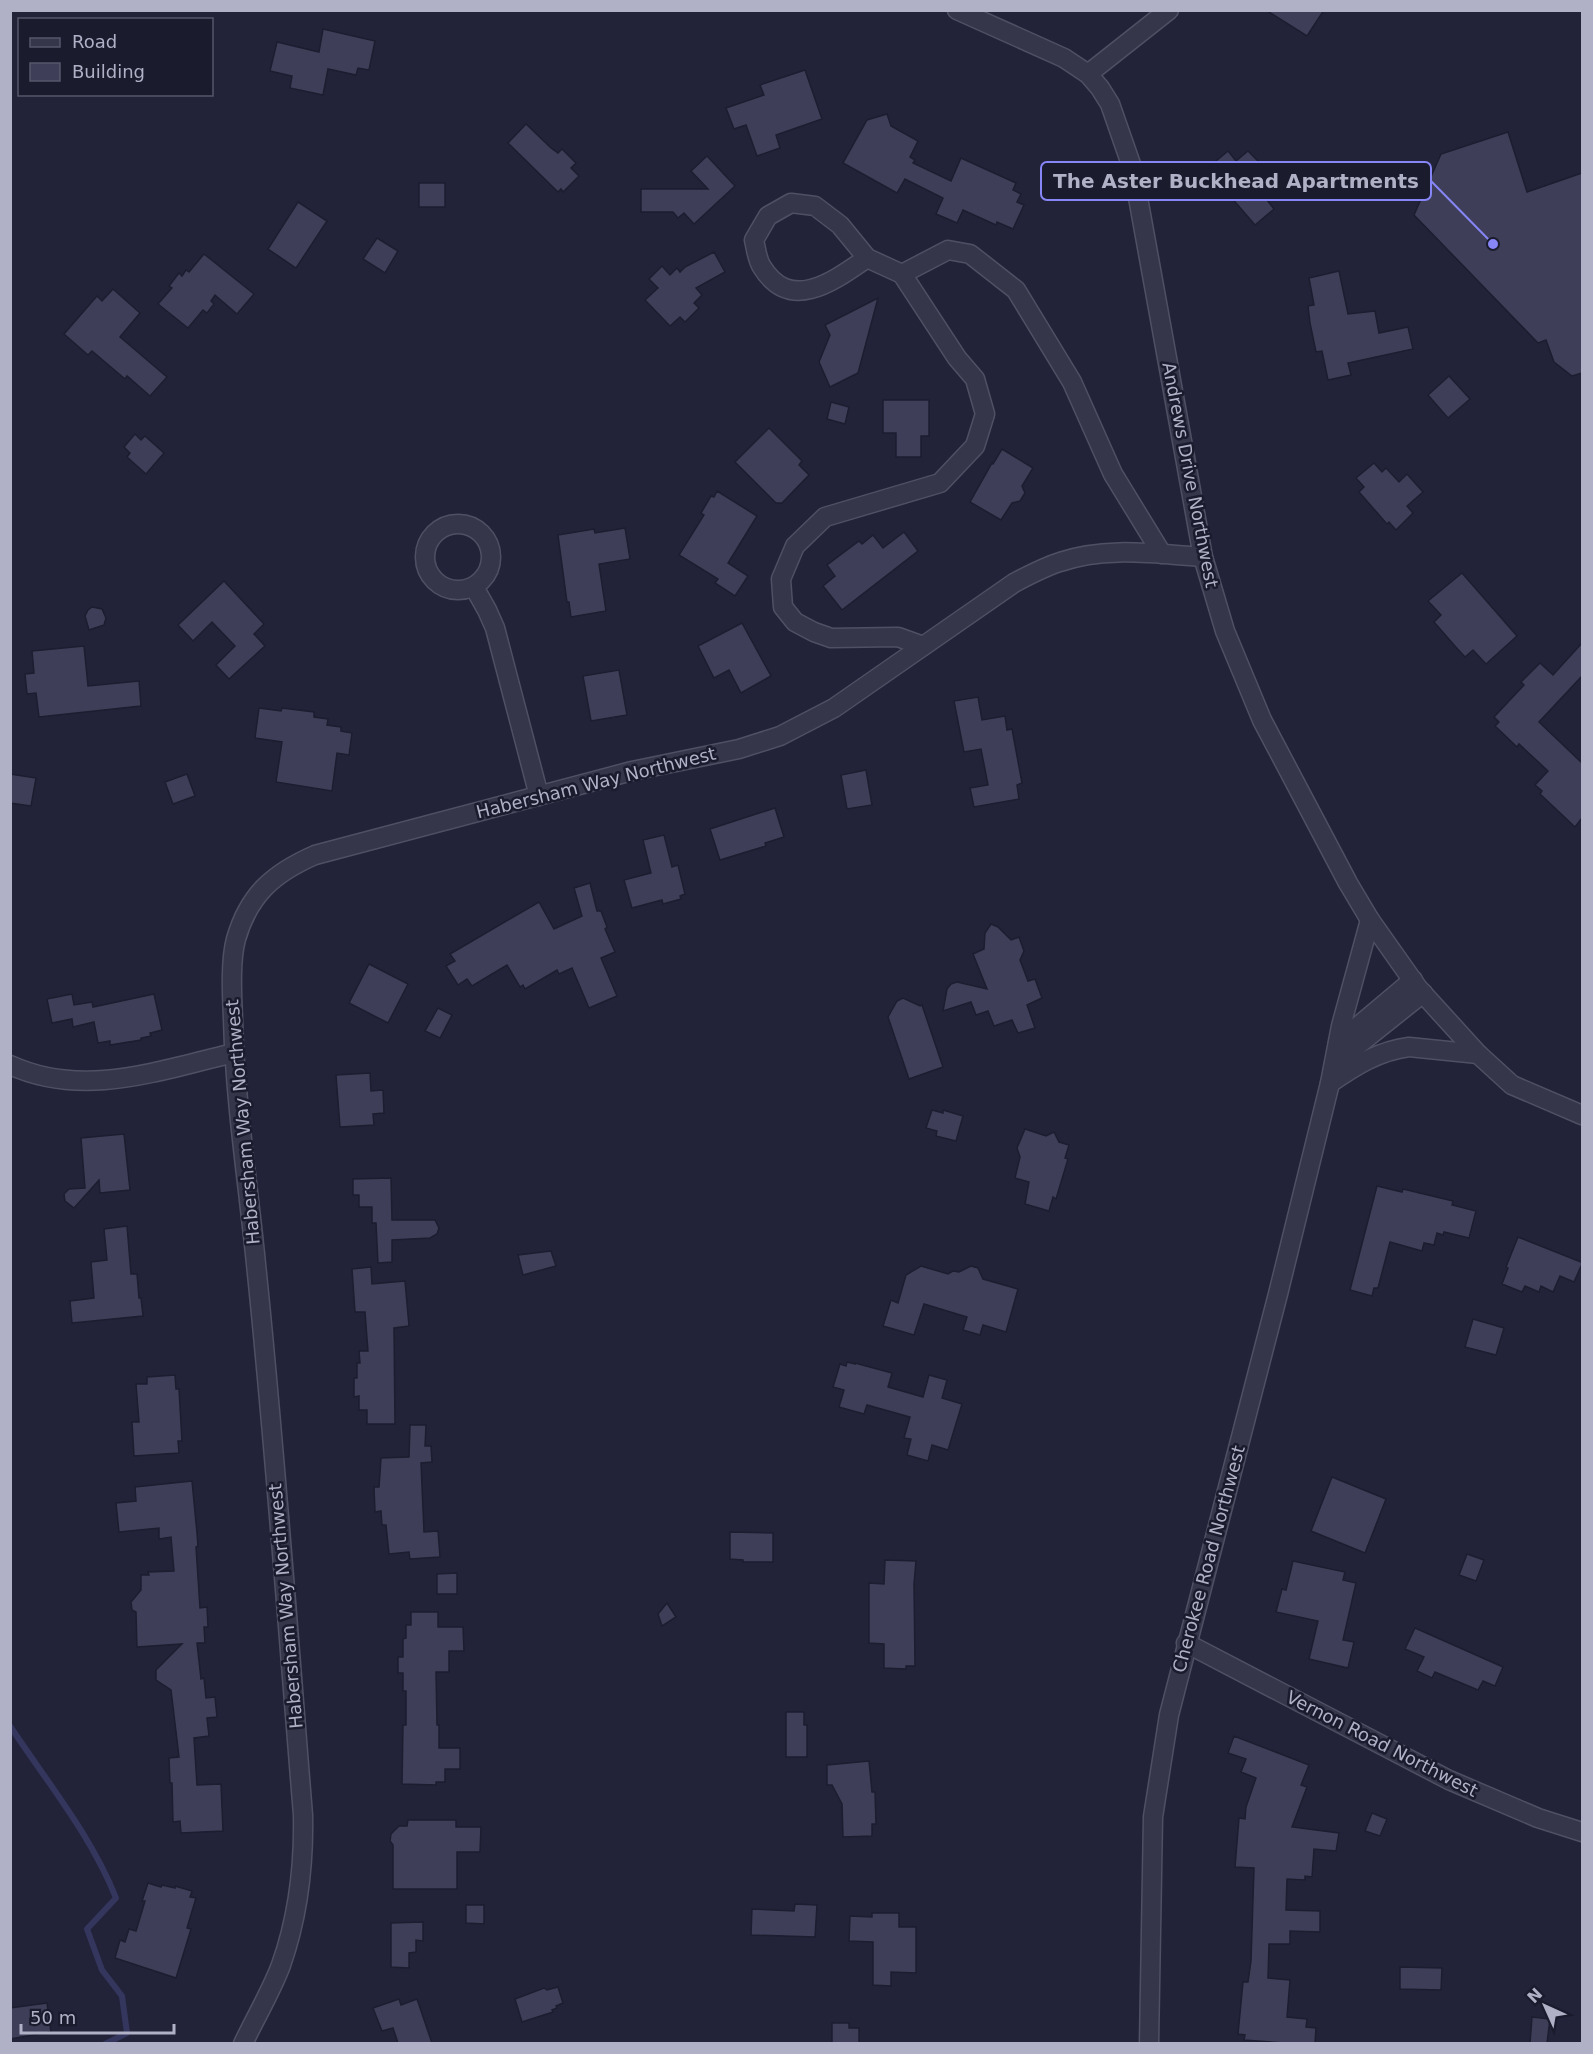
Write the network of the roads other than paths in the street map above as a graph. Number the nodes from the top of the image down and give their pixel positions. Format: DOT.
graph roads {
  1 [pos="957,10"];
  2 [pos="1169,10"];
  3 [pos="1088,74"];
  4 [pos="867,258"];
  5 [pos="902,274"];
  6 [pos="1162,554"];
  7 [pos="1203,557"];
  8 [pos="474,587"];
  9 [pos="923,646"];
  10 [pos="539,796"];
  11 [pos="1370,920"];
  12 [pos="1418,987"];
  13 [pos="1338,1043"];
  14 [pos="234,1053"];
  15 [pos="1478,1054"];
  16 [pos="1334,1064"];
  17 [pos="10,1065"];
  18 [pos="1330,1083"];
  19 [pos="1582,1115"];
  20 [pos="1186,1643"];
  21 [pos="1582,1832"];
  22 [pos="243,2043"];
  23 [pos="1149,2043"];
  1 -- 3 [label="street, Andrews Drive Northwest"];
  2 -- 3 [label="street"];
  3 -- 7 [label="street, Andrews Drive Northwest"];
  4 -- 4 [label="street"];
  4 -- 5 [label="street"];
  5 -- 6 [label="street"];
  5 -- 9 [label="street"];
  6 -- 7 [label="street, Habersham Way Northwest"];
  6 -- 9 [label="street, Habersham Way Northwest"];
  7 -- 11 [label="street, Andrews Drive Northwest"];
  8 -- 10 [label="street"];
  9 -- 10 [label="street, Habersham Way Northwest"];
  10 -- 14 [label="street, Habersham Way Northwest"];
  11 -- 12 [label="street, Andrews Drive Northwest"];
  11 -- 13 [label="street, Cherokee Road Northwest"];
  12 -- 13 [label="street"];
  12 -- 15 [label="street, Andrews Drive Northwest"];
  12 -- 16 [label="street"];
  13 -- 16 [label="street, Cherokee Road Northwest"];
  14 -- 17 [label="street"];
  14 -- 22 [label="street, Habersham Way Northwest"];
  15 -- 18 [label="street"];
  15 -- 19 [label="street, Andrews Drive Northwest"];
  16 -- 18 [label="street, Cherokee Road Northwest"];
  18 -- 20 [label="street, Cherokee Road Northwest"];
  20 -- 21 [label="street, Vernon Road Northwest"];
  20 -- 23 [label="street, Cherokee Road Northwest"];
}
